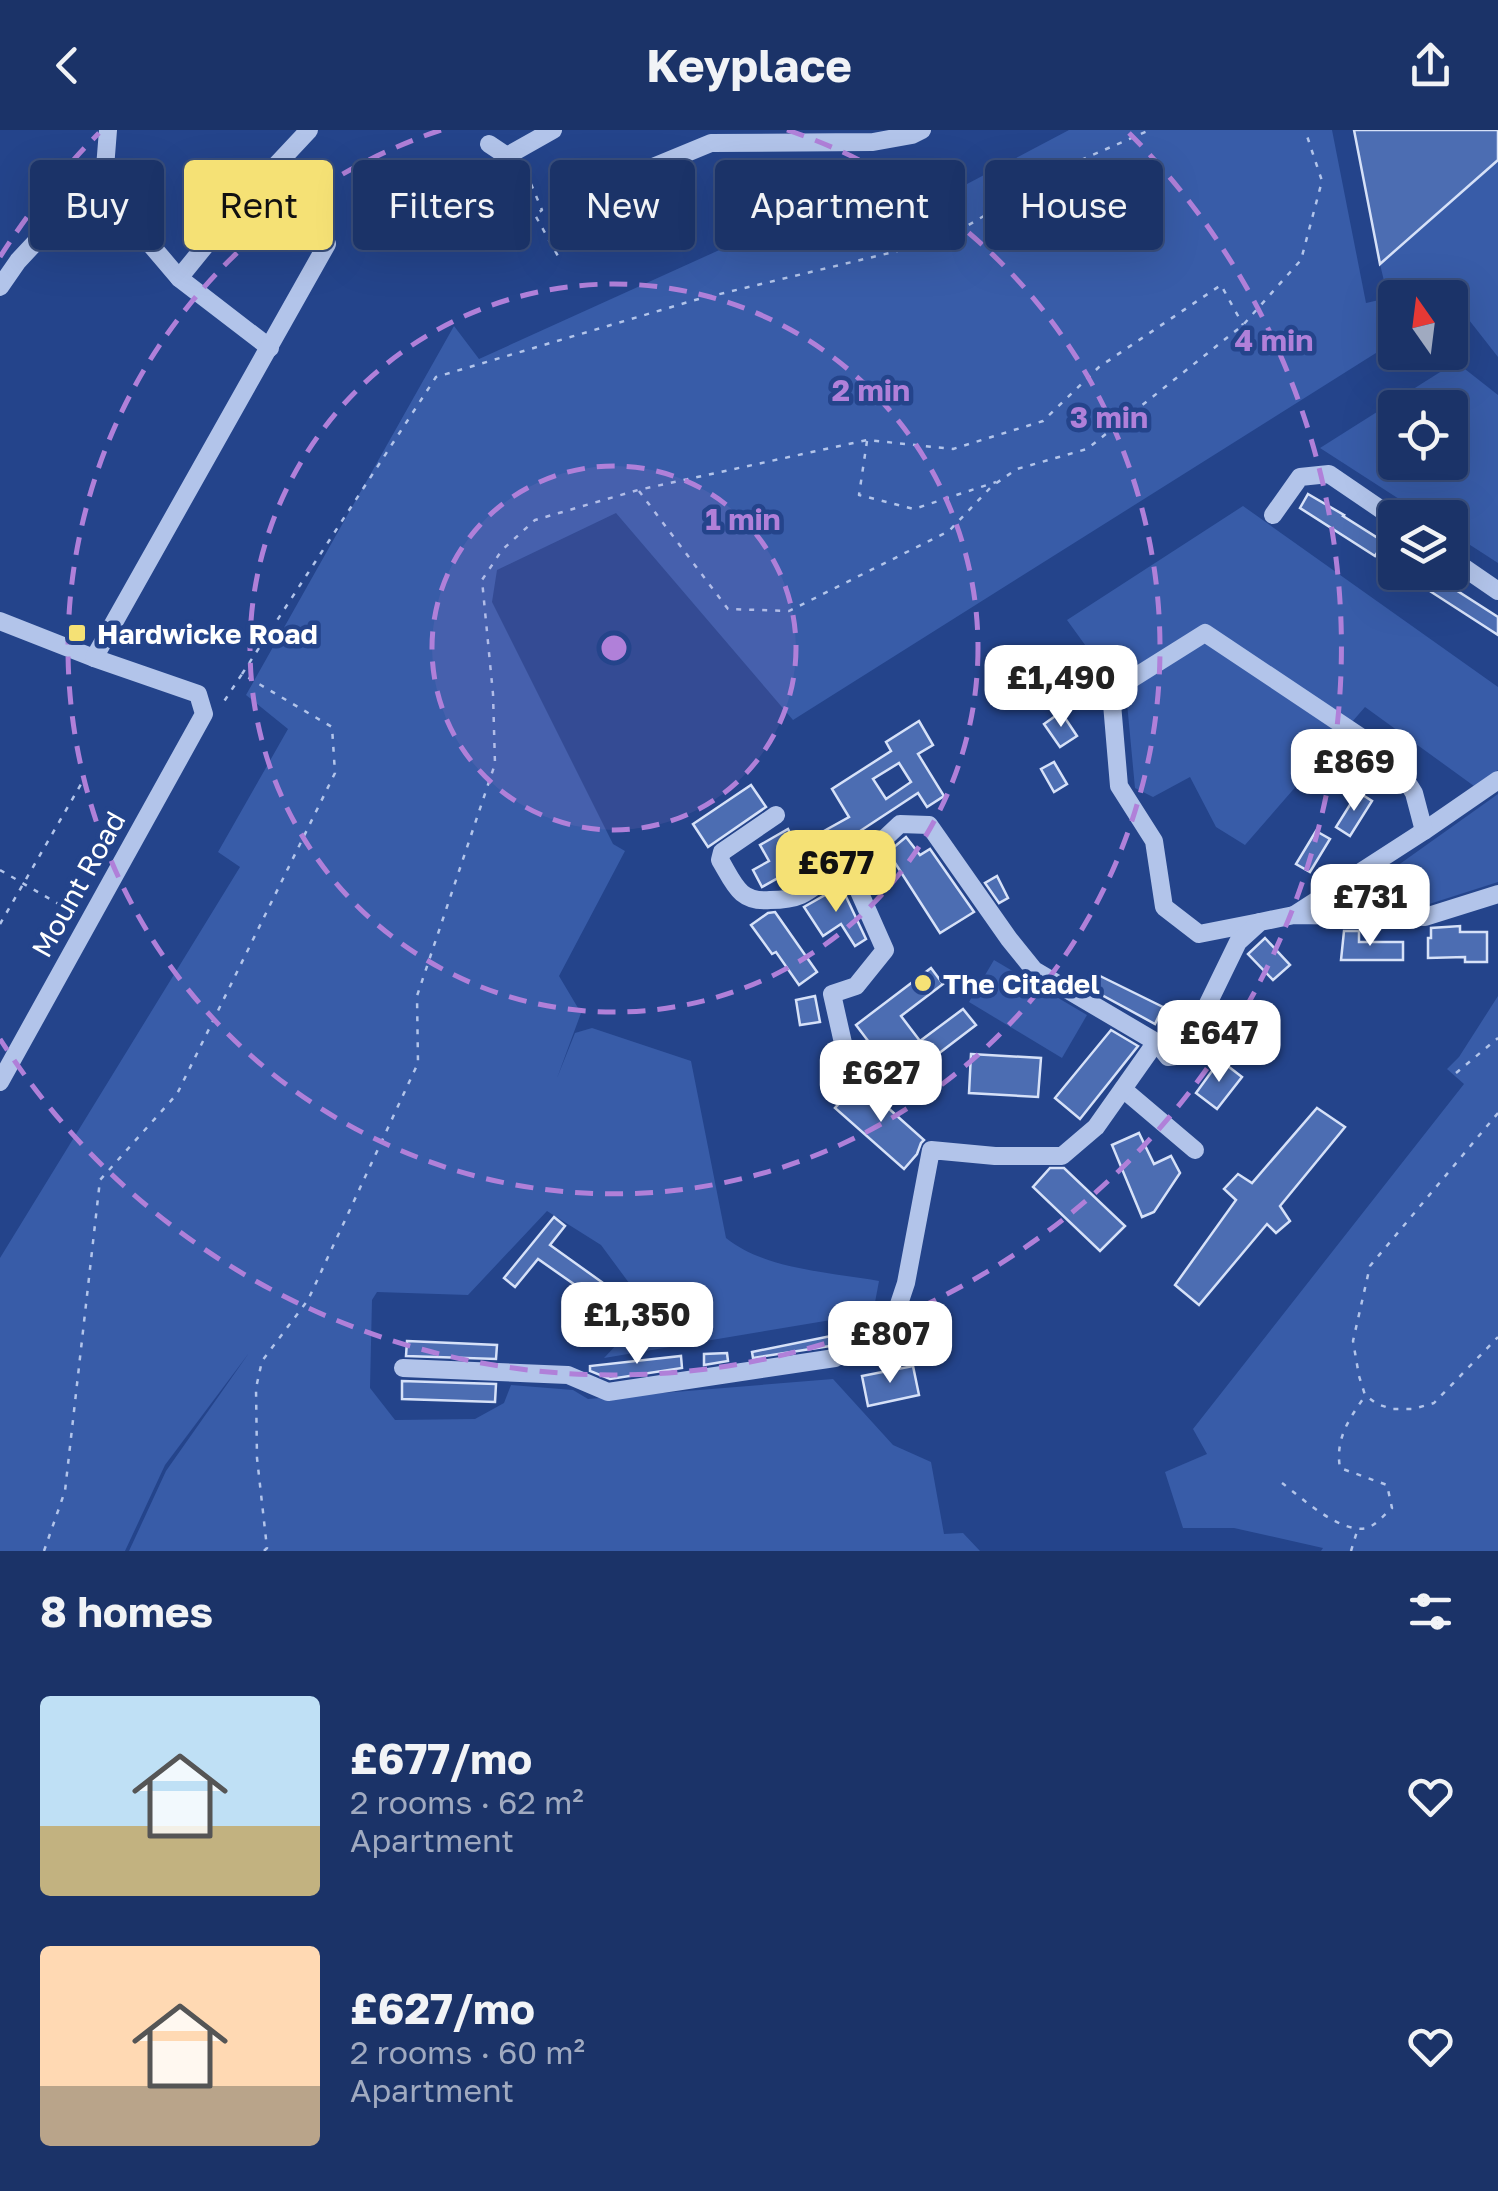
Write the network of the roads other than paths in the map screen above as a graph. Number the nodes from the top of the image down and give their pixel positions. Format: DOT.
graph roads {
  1 [pos="108,130"];
  2 [pos="309,130"];
  3 [pos="553,130"];
  4 [pos="922,130"];
  5 [pos="489,144"];
  6 [pos="106,160"];
  7 [pos="507,160"];
  8 [pos="527,160"];
  9 [pos="670,160"];
  10 [pos="30,247"];
  11 [pos="155,250"];
  12 [pos="325,250"];
  13 [pos="179,278"];
  14 [pos="0,287"];
  15 [pos="270,348"];
  16 [pos="1378,507"];
  17 [pos="1272,515"];
  18 [pos="1468,570"];
  19 [pos="1498,591"];
  20 [pos="0,621"];
  21 [pos="94,658"];
  22 [pos="1498,780"];
  23 [pos="776,815"];
  24 [pos="1424,831"];
  25 [pos="850,872"];
  26 [pos="1498,894"];
  27 [pos="1294,915"];
  28 [pos="1260,922"];
  29 [pos="1156,1042"];
  30 [pos="850,1074"];
  31 [pos="0,1082"];
  32 [pos="1122,1089"];
  33 [pos="1195,1150"];
  34 [pos="403,1368"];
  1 -- 6 [label="street"];
  2 -- 13 [label="street"];
  3 -- 8 [label="street"];
  4 -- 9 [label="street"];
  5 -- 7 [label="street"];
  10 -- 14 [label="street"];
  11 -- 13 [label="street"];
  12 -- 15 [label="street"];
  13 -- 15 [label="street"];
  15 -- 21 [label="street"];
  16 -- 17 [label="street"];
  18 -- 19 [label="street"];
  20 -- 21 [label="street"];
  21 -- 31 [label="street, Mount Road"];
  22 -- 24 [label="street"];
  23 -- 25 [label="street"];
  24 -- 27 [label="street"];
  24 -- 28 [label="street"];
  25 -- 29 [label="street"];
  25 -- 30 [label="street"];
  26 -- 27 [label="street"];
  27 -- 28 [label="street"];
  28 -- 29 [label="street"];
  29 -- 32 [label="street"];
  32 -- 33 [label="street"];
  32 -- 34 [label="street"];
}
